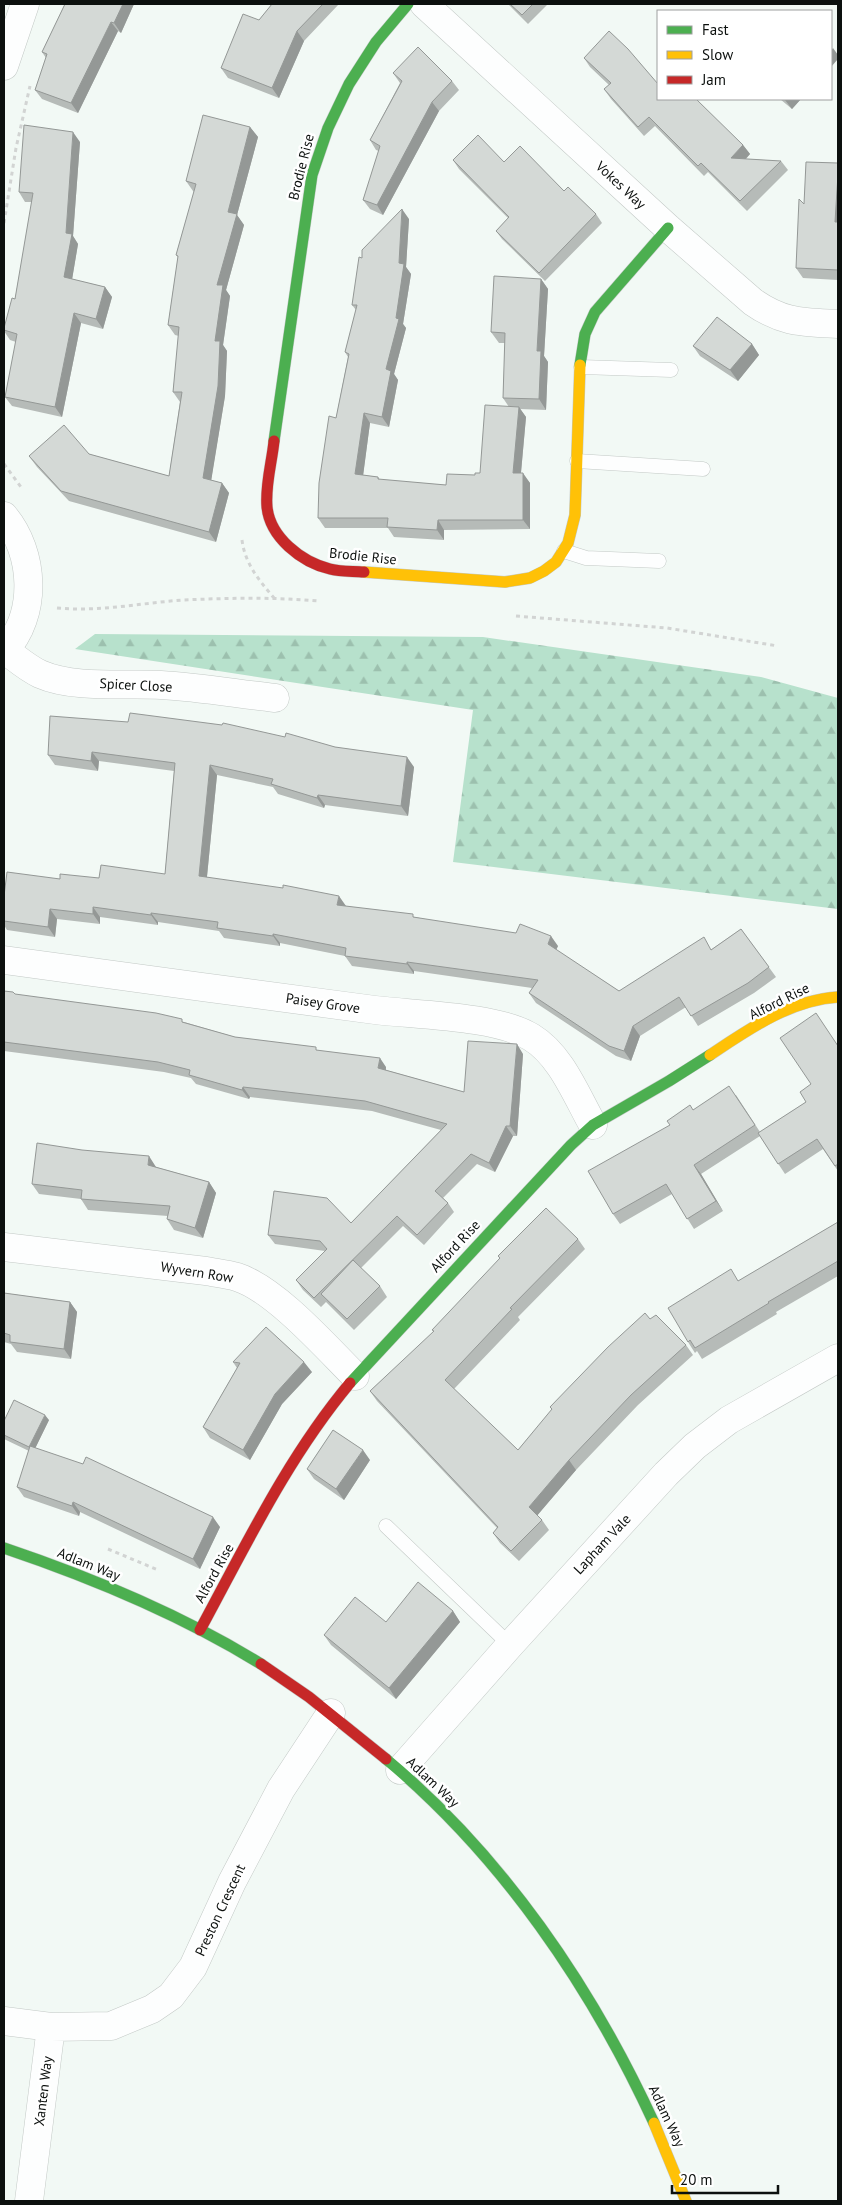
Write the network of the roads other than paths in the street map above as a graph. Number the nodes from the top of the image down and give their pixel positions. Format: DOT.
graph roads {
  1 [pos="25,4"];
  2 [pos="408,4"];
  3 [pos="424,4"];
  4 [pos="4,66"];
  5 [pos="668,228"];
  6 [pos="838,324"];
  7 [pos="581,367"];
  8 [pos="671,370"];
  9 [pos="577,461"];
  10 [pos="703,469"];
  11 [pos="4,516"];
  12 [pos="564,550"];
  13 [pos="659,560"];
  14 [pos="4,651"];
  15 [pos="275,698"];
  16 [pos="4,960"];
  17 [pos="838,997"];
  18 [pos="593,1125"];
  19 [pos="4,1247"];
  20 [pos="838,1358"];
  21 [pos="355,1376"];
  22 [pos="386,1526"];
  23 [pos="4,1548"];
  24 [pos="200,1630"];
  25 [pos="510,1645"];
  26 [pos="331,1713"];
  27 [pos="400,1770"];
  28 [pos="4,2022"];
  29 [pos="51,2028"];
  30 [pos="30,2201"];
  31 [pos="686,2201"];
  1 -- 4 [label="street"];
  2 -- 12 [label="street, Brodie Rise"];
  3 -- 5 [label="street, Vokes Way"];
  5 -- 6 [label="street, Vokes Way"];
  5 -- 7 [label="street, Brodie Rise"];
  7 -- 8 [label="lane"];
  7 -- 9 [label="street, Brodie Rise"];
  9 -- 10 [label="lane"];
  9 -- 12 [label="street, Brodie Rise"];
  11 -- 14 [label="street"];
  12 -- 13 [label="lane"];
  14 -- 15 [label="street, Spicer Close"];
  16 -- 18 [label="street, Paisey Grove"];
  17 -- 18 [label="street, Alford Rise"];
  18 -- 21 [label="street, Alford Rise"];
  19 -- 21 [label="street, Wyvern Row"];
  20 -- 25 [label="street, Lapham Vale"];
  21 -- 24 [label="street, Alford Rise"];
  22 -- 25 [label="lane"];
  23 -- 24 [label="street, Adlam Way"];
  24 -- 26 [label="street, Adlam Way"];
  25 -- 27 [label="street, Lapham Vale"];
  26 -- 27 [label="street, Adlam Way"];
  26 -- 29 [label="street, Preston Crescent"];
  27 -- 31 [label="street, Adlam Way"];
  28 -- 29 [label="street"];
  29 -- 30 [label="street, Xanten Way"];
}
